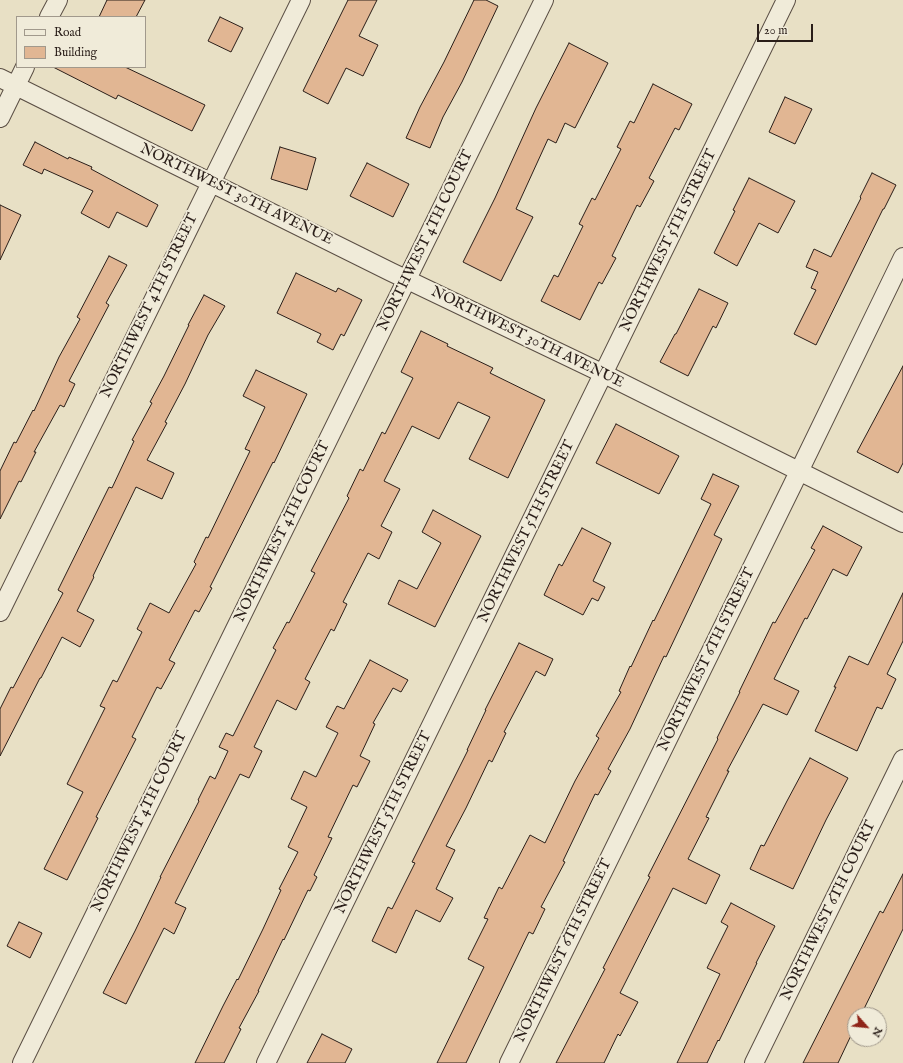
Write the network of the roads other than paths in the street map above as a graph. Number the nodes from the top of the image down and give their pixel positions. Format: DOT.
graph roads {
  1 [pos="58,0"];
  2 [pos="301,0"];
  3 [pos="544,0"];
  4 [pos="786,0"];
  5 [pos="50,16"];
  6 [pos="24,68"];
  7 [pos="8,82"];
  8 [pos="0,118"];
  9 [pos="211,183"];
  10 [pos="903,257"];
  11 [pos="407,280"];
  12 [pos="604,374"];
  13 [pos="799,472"];
  14 [pos="903,523"];
  15 [pos="0,612"];
  16 [pos="903,759"];
  17 [pos="22,1063"];
  18 [pos="266,1063"];
  19 [pos="509,1063"];
  20 [pos="754,1063"];
  1 -- 5 [label="street"];
  2 -- 9 [label="street, NORTHWEST 4TH STREET"];
  3 -- 11 [label="street, NORTHWEST 4TH COURT"];
  4 -- 12 [label="street, NORTHWEST 5TH STREET"];
  6 -- 7 [label="street"];
  7 -- 8 [label="street"];
  7 -- 9 [label="street, NORTHWEST 30TH AVENUE"];
  9 -- 11 [label="street, NORTHWEST 30TH AVENUE"];
  9 -- 15 [label="street, NORTHWEST 4TH STREET"];
  10 -- 13 [label="street, NORTHWEST 6TH STREET"];
  11 -- 12 [label="street, NORTHWEST 30TH AVENUE"];
  11 -- 17 [label="street, NORTHWEST 4TH COURT"];
  12 -- 13 [label="street, NORTHWEST 30TH AVENUE"];
  12 -- 18 [label="street, NORTHWEST 5TH STREET"];
  13 -- 14 [label="street, NORTHWEST 30TH AVENUE"];
  13 -- 19 [label="street, NORTHWEST 6TH STREET"];
  16 -- 20 [label="street, NORTHWEST 6TH COURT"];
}
